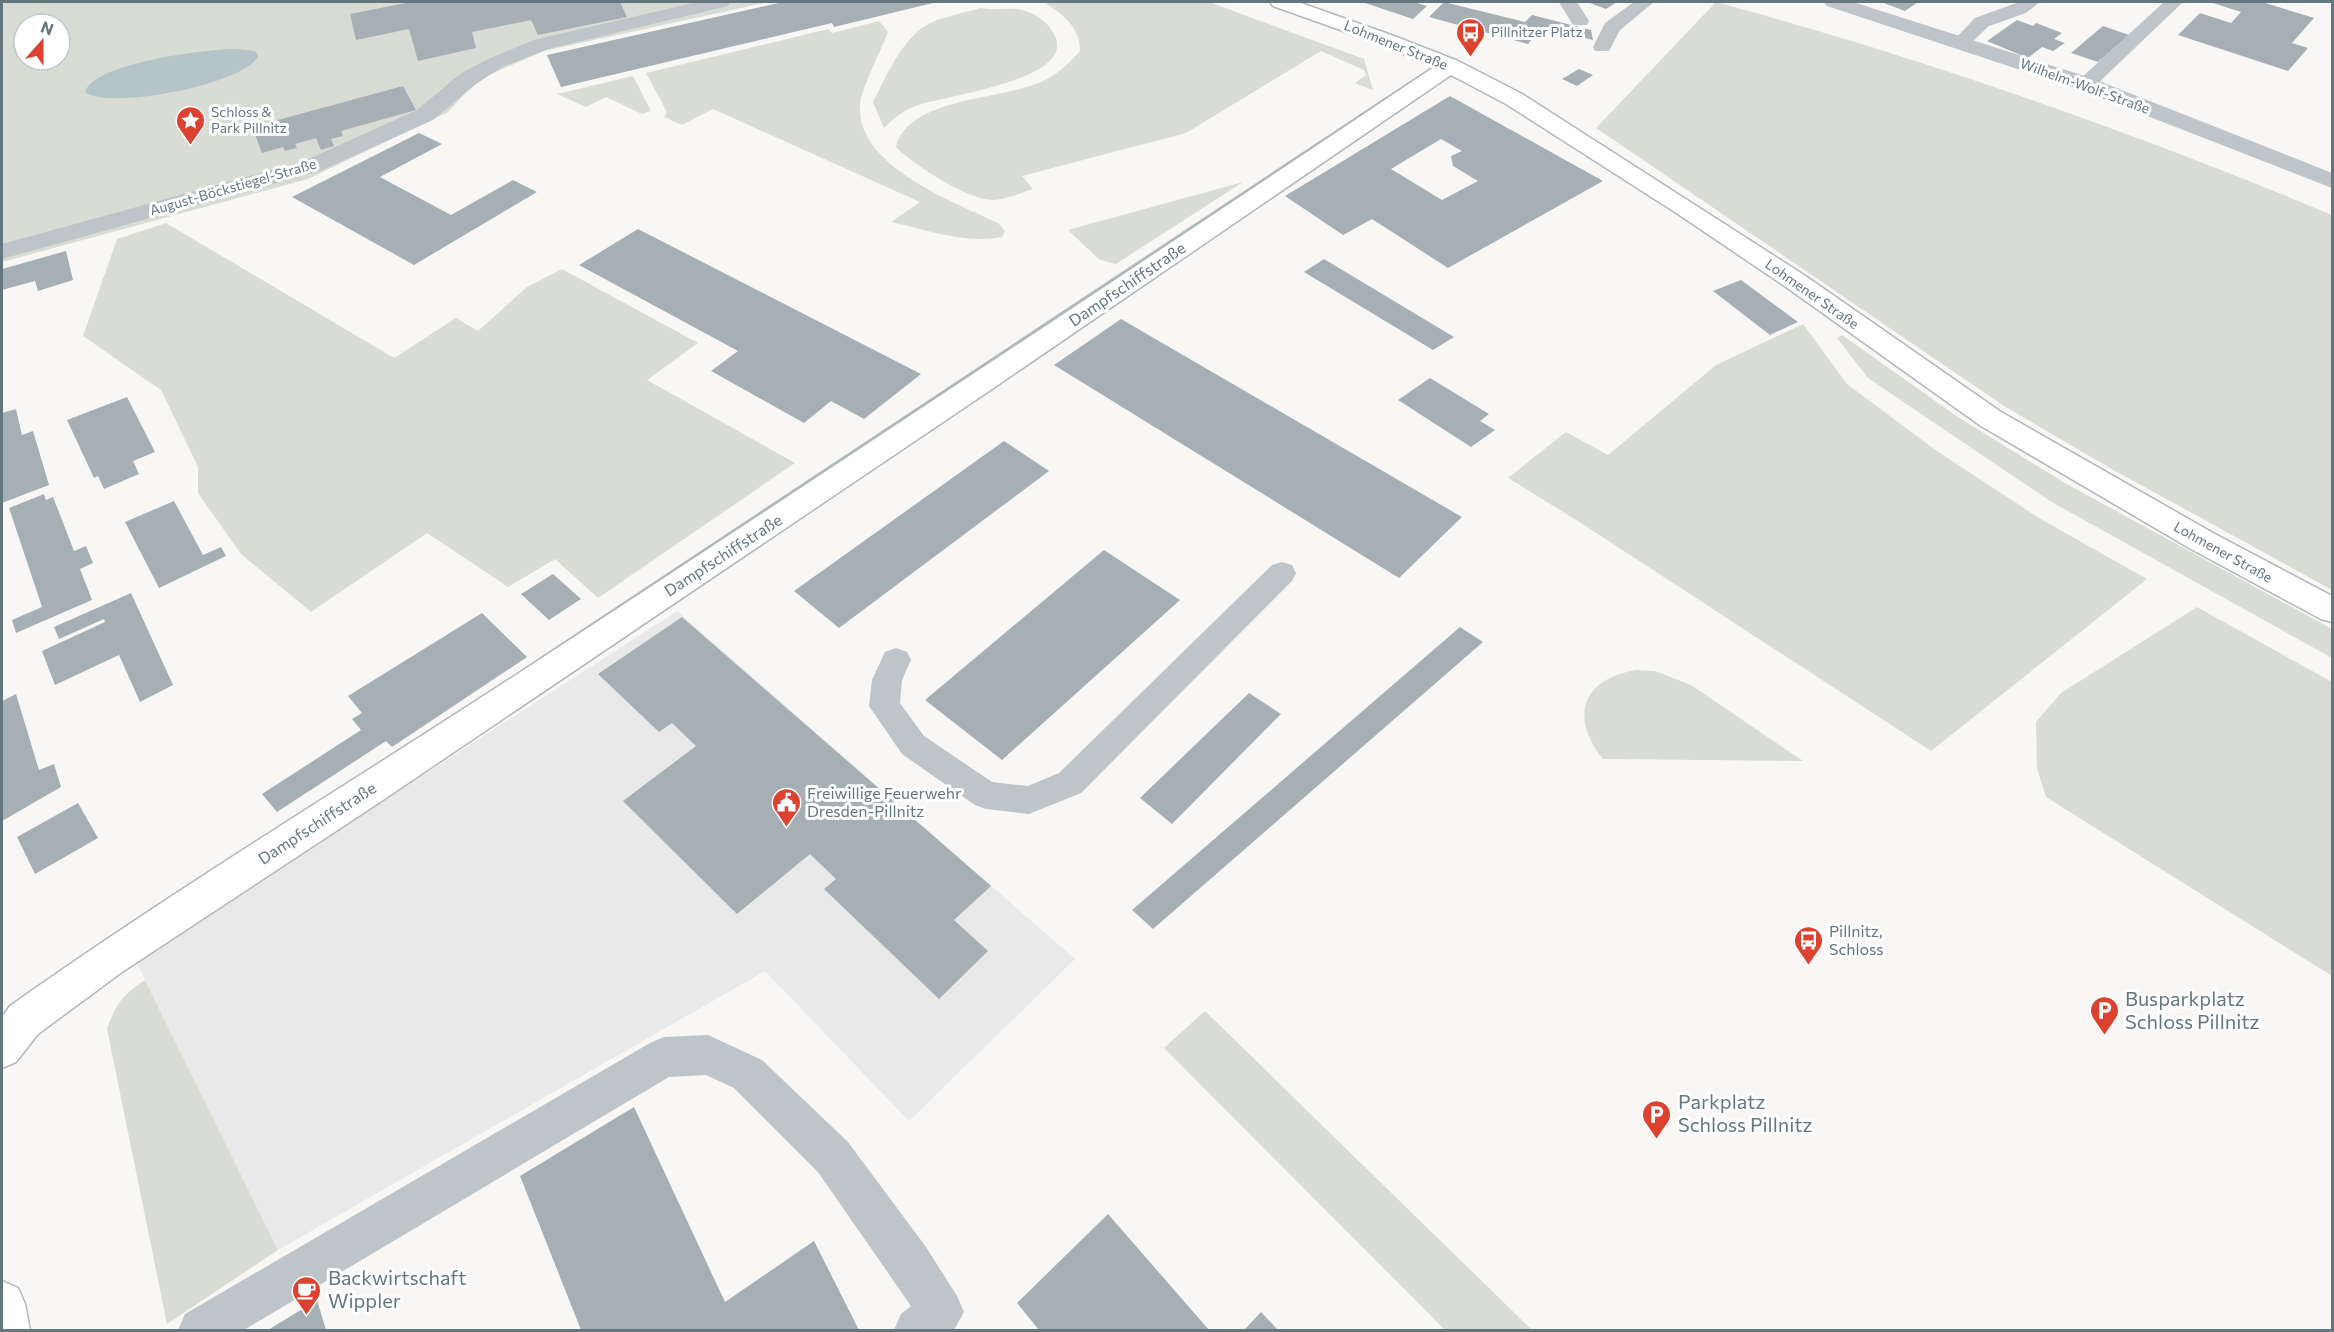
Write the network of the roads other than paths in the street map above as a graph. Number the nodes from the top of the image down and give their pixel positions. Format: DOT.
graph roads {
  1 [pos="721,2"];
  2 [pos="1280,2"];
  3 [pos="1568,2"];
  4 [pos="1645,2"];
  5 [pos="1834,2"];
  6 [pos="2031,2"];
  7 [pos="2174,2"];
  8 [pos="1580,21"];
  9 [pos="1961,42"];
  10 [pos="1602,46"];
  11 [pos="1450,66"];
  12 [pos="2086,84"];
  13 [pos="2332,181"];
  14 [pos="2,252"];
  15 [pos="1282,573"];
  16 [pos="2332,610"];
  17 [pos="896,660"];
  18 [pos="2,1048"];
  19 [pos="2,1304"];
  20 [pos="7,1330"];
  21 [pos="201,1330"];
  22 [pos="917,1330"];
  1 -- 14 [label="street, August-Böckstiegel-Straße"];
  2 -- 11 [label="street, Lohmener Straße"];
  3 -- 8 [label="lane"];
  4 -- 10 [label="lane"];
  5 -- 9 [label="street, Wilhelm-Wolf-Straße"];
  6 -- 9 [label="lane"];
  7 -- 12 [label="lane"];
  9 -- 12 [label="street, Wilhelm-Wolf-Straße"];
  11 -- 16 [label="street, Lohmener Straße"];
  11 -- 18 [label="street, Dampfschiffstraße"];
  12 -- 13 [label="street, Wilhelm-Wolf-Straße"];
  15 -- 17 [label="lane"];
  19 -- 20 [label="street"];
  21 -- 22 [label="street"];
}
